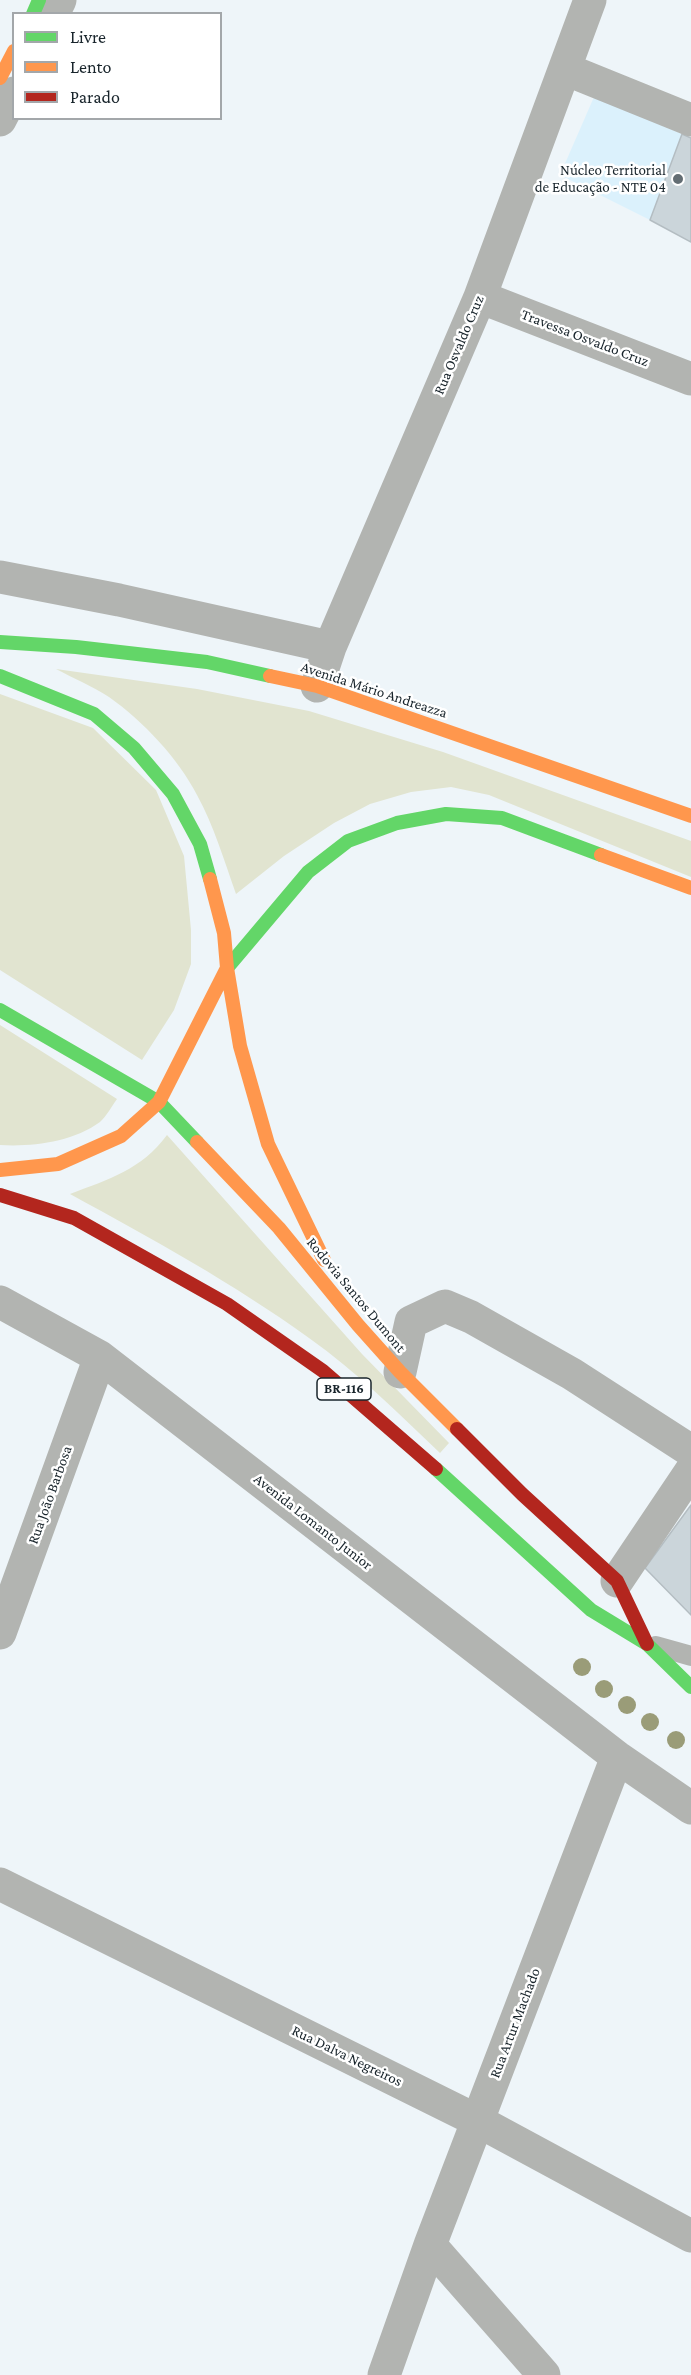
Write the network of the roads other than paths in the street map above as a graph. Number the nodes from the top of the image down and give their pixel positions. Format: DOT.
graph roads {
  1 [pos="590,0"];
  2 [pos="12,55"];
  3 [pos="566,69"];
  4 [pos="0,78"];
  5 [pos="12,97"];
  6 [pos="0,120"];
  7 [pos="691,120"];
  8 [pos="480,297"];
  9 [pos="691,379"];
  10 [pos="0,576"];
  11 [pos="0,642"];
  12 [pos="330,647"];
  13 [pos="0,676"];
  14 [pos="316,686"];
  15 [pos="691,816"];
  16 [pos="691,888"];
  17 [pos="226,968"];
  18 [pos="0,1010"];
  19 [pos="159,1102"];
  20 [pos="0,1170"];
  21 [pos="0,1196"];
  22 [pos="0,1302"];
  23 [pos="358,1325"];
  24 [pos="100,1357"];
  25 [pos="400,1372"];
  26 [pos="691,1451"];
  27 [pos="691,1472"];
  28 [pos="617,1581"];
  29 [pos="0,1633"];
  30 [pos="647,1644"];
  31 [pos="691,1656"];
  32 [pos="691,1687"];
  33 [pos="617,1757"];
  34 [pos="691,1808"];
  35 [pos="0,1884"];
  36 [pos="478,2121"];
  37 [pos="691,2236"];
  38 [pos="430,2245"];
  39 [pos="384,2375"];
  40 [pos="544,2375"];
  1 -- 3 [label="street, Rua Osvaldo Cruz"];
  2 -- 4 [label="main road"];
  3 -- 7 [label="street"];
  3 -- 8 [label="street, Rua Osvaldo Cruz"];
  5 -- 6 [label="street"];
  8 -- 9 [label="street, Travessa Osvaldo Cruz"];
  8 -- 12 [label="street, Rua Osvaldo Cruz"];
  10 -- 12 [label="street"];
  11 -- 14 [label="main road, Avenida Mário Andreazza"];
  12 -- 14 [label="street, Rua Osvaldo Cruz"];
  13 -- 17 [label="main road"];
  14 -- 15 [label="main road, Avenida Mário Andreazza"];
  16 -- 17 [label="main road"];
  17 -- 19 [label="main road"];
  17 -- 23 [label="main road"];
  18 -- 19 [label="main road, Rodovia Santos Dumont / BR-116"];
  19 -- 20 [label="main road"];
  19 -- 23 [label="main road, Rodovia Santos Dumont / BR-116"];
  21 -- 30 [label="main road, Rodovia Santos Dumont / BR-116"];
  22 -- 24 [label="street, Avenida Lomanto Junior"];
  23 -- 25 [label="main road, Rodovia Santos Dumont / BR-116"];
  24 -- 29 [label="street, Rua João Barbosa"];
  24 -- 33 [label="street, Avenida Lomanto Junior"];
  25 -- 26 [label="street"];
  25 -- 28 [label="main road, Rodovia Santos Dumont / BR-116"];
  27 -- 28 [label="street"];
  28 -- 30 [label="main road, Rodovia Santos Dumont / BR-116"];
  30 -- 31 [label="lane"];
  30 -- 32 [label="main road, Rodovia Santos Dumont / BR-116"];
  33 -- 34 [label="street"];
  33 -- 36 [label="street, Rua Artur Machado"];
  35 -- 36 [label="street, Rua Dalva Negreiros"];
  36 -- 37 [label="street, Rua Dalva Negreiros"];
  36 -- 38 [label="street, Rua Artur Machado"];
  38 -- 39 [label="street, Rua Artur Machado"];
  38 -- 40 [label="street"];
}
